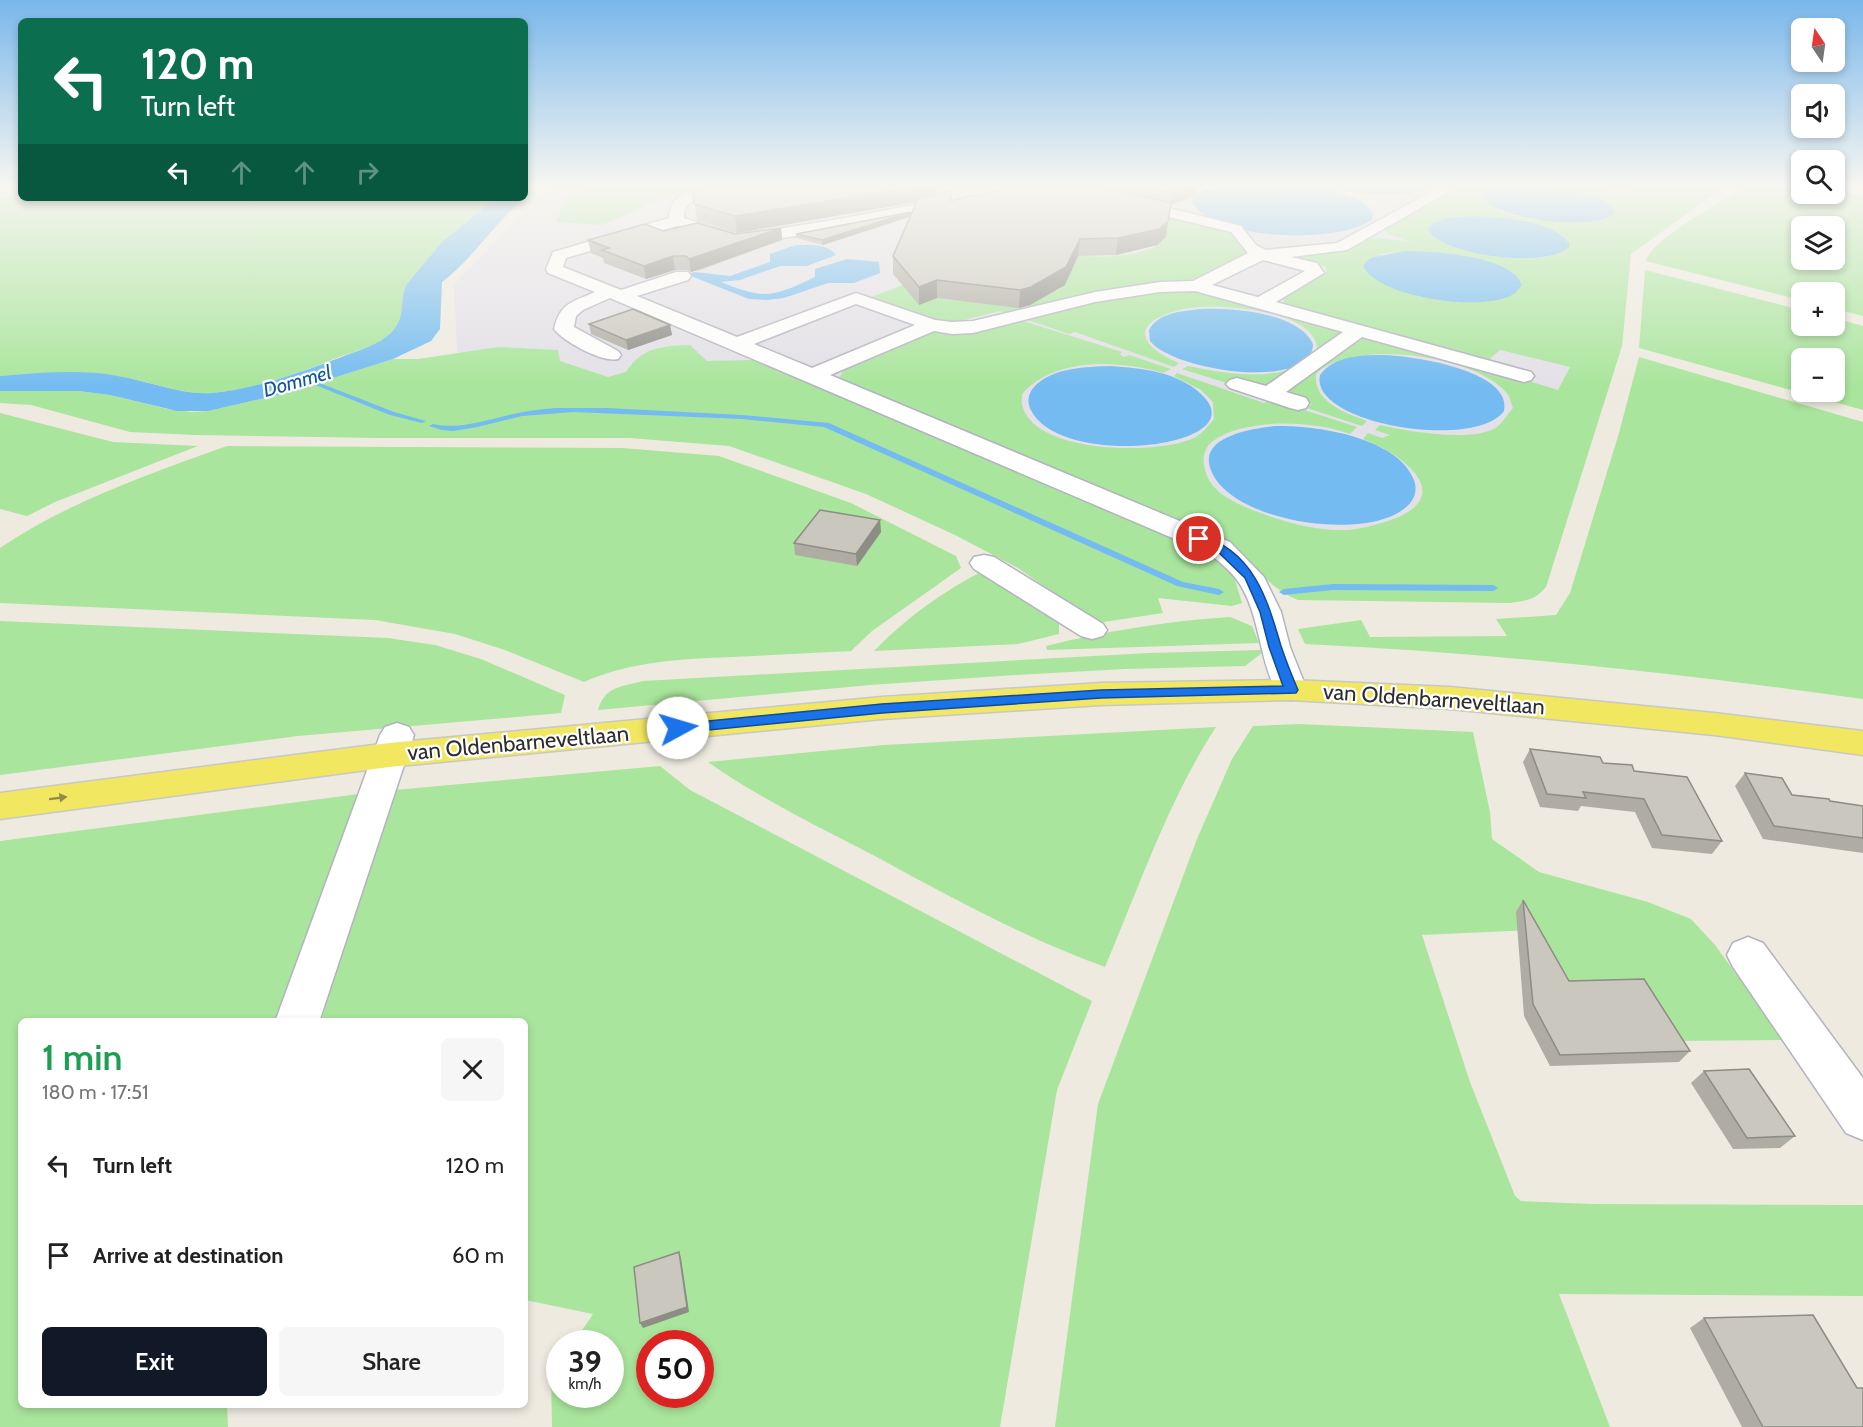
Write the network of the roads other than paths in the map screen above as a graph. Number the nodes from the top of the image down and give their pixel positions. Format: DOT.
graph roads {
  1 [pos="566,254"];
  2 [pos="1277,254"];
  3 [pos="1263,255"];
  4 [pos="682,276"];
  5 [pos="1196,286"];
  6 [pos="615,294"];
  7 [pos="1260,304"];
  8 [pos="932,325"];
  9 [pos="1358,331"];
  10 [pos="736,344"];
  11 [pos="611,355"];
  12 [pos="812,375"];
  13 [pos="1524,376"];
  14 [pos="1237,384"];
  15 [pos="1269,394"];
  16 [pos="1298,403"];
  17 [pos="984,563"];
  18 [pos="1092,630"];
  19 [pos="1288,681"];
  20 [pos="1863,725"];
  21 [pos="1863,743"];
  22 [pos="393,745"];
  23 [pos="0,784"];
  24 [pos="0,806"];
  25 [pos="1748,955"];
  26 [pos="298,1018"];
  27 [pos="1863,1117"];
  1 -- 6 [label="street"];
  2 -- 3 [label="street"];
  3 -- 5 [label="street"];
  3 -- 7 [label="street"];
  4 -- 6 [label="street"];
  5 -- 7 [label="street"];
  5 -- 8 [label="street"];
  6 -- 10 [label="street"];
  6 -- 11 [label="street"];
  7 -- 9 [label="street"];
  8 -- 10 [label="street"];
  8 -- 12 [label="street"];
  9 -- 13 [label="street"];
  9 -- 15 [label="street"];
  10 -- 12 [label="street"];
  12 -- 19 [label="street"];
  14 -- 15 [label="street"];
  15 -- 16 [label="street"];
  17 -- 18 [label="street"];
  19 -- 20 [label="main road, van Oldenbarneveltlaan"];
  19 -- 21 [label="main road, van Oldenbarneveltlaan"];
  19 -- 22 [label="main road, van Oldenbarneveltlaan"];
  22 -- 23 [label="main road, van Oldenbarneveltlaan"];
  24 -- 22 [label="main road, van Oldenbarneveltlaan, one-way"];
  22 -- 26 [label="street"];
  25 -- 27 [label="street"];
}
